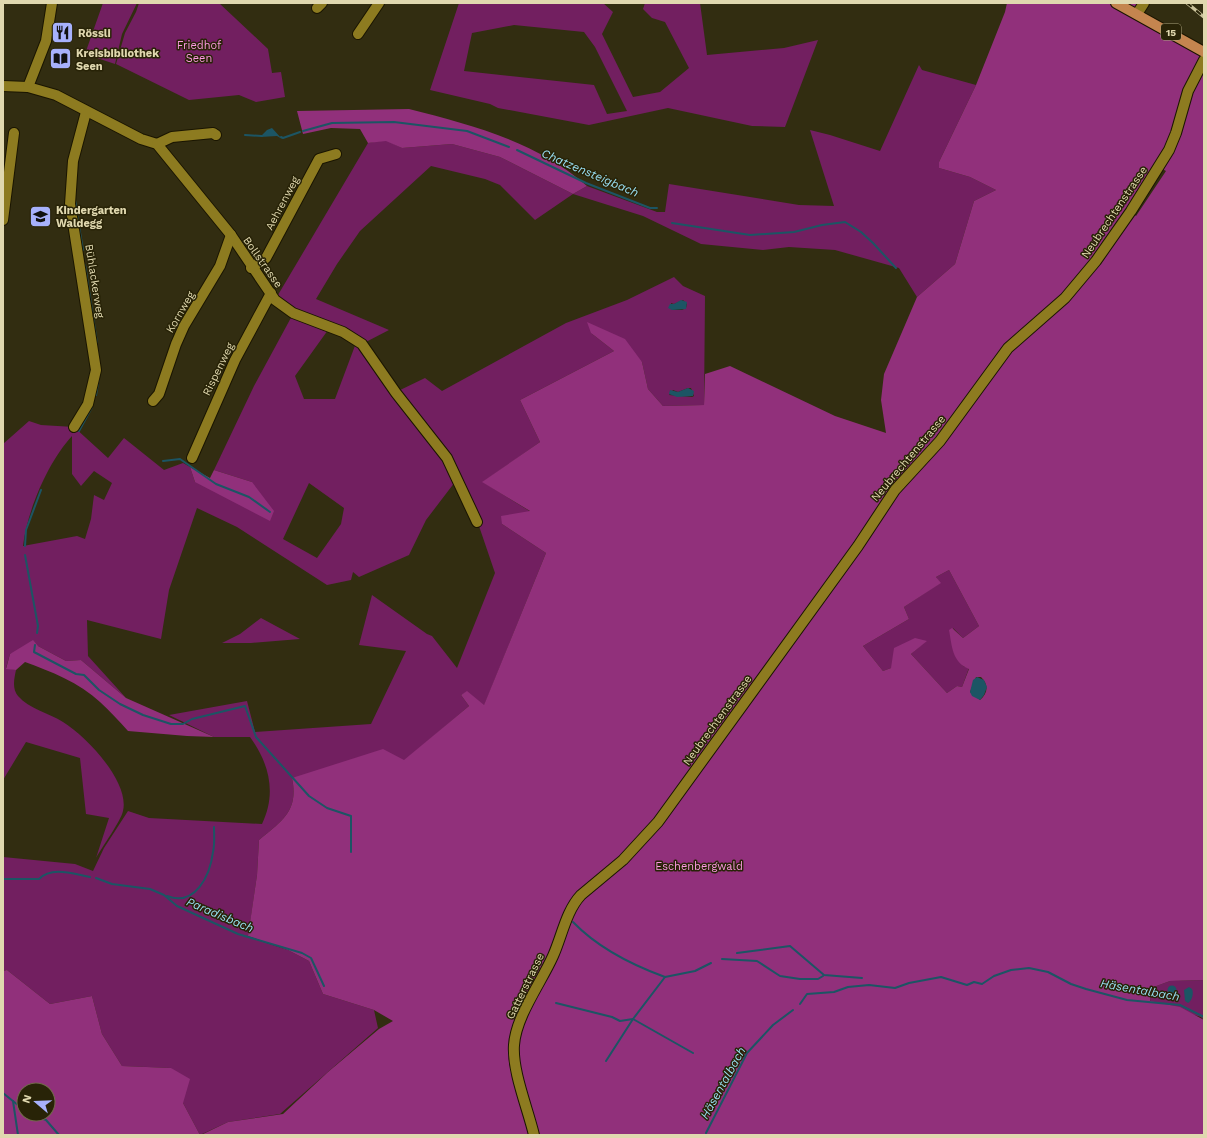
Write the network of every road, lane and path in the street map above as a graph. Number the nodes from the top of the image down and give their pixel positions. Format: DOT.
graph roads {
  1 [pos="52,3"];
  2 [pos="379,3"];
  3 [pos="1116,3"];
  4 [pos="1144,3"];
  5 [pos="1137,14"];
  6 [pos="358,34"];
  7 [pos="1204,52"];
  8 [pos="1204,60"];
  9 [pos="3,86"];
  10 [pos="28,87"];
  11 [pos="86,112"];
  12 [pos="14,133"];
  13 [pos="216,135"];
  14 [pos="158,144"];
  15 [pos="336,154"];
  16 [pos="4,209"];
  17 [pos="3,220"];
  18 [pos="230,235"];
  19 [pos="251,268"];
  20 [pos="271,294"];
  21 [pos="153,401"];
  22 [pos="74,426"];
  23 [pos="192,458"];
  24 [pos="477,522"];
  25 [pos="597,882"];
  26 [pos="534,1135"];
  1 -- 10 [label="street"];
  2 -- 6 [label="street"];
  3 -- 5 [label="main road, 15"];
  4 -- 5 [label="street"];
  5 -- 7 [label="main road, 15"];
  8 -- 25 [label="street, Neubrechtenstrasse"];
  9 -- 10 [label="street"];
  10 -- 11 [label="street"];
  11 -- 14 [label="street"];
  11 -- 22 [label="street, Bühlackerweg"];
  12 -- 16 [label="street"];
  13 -- 14 [label="street"];
  14 -- 18 [label="street, Bollstrasse"];
  15 -- 19 [label="street, Aehrenweg"];
  16 -- 17 [label="street"];
  18 -- 19 [label="street, Bollstrasse"];
  18 -- 21 [label="street, Kornweg"];
  19 -- 20 [label="street, Bollstrasse"];
  20 -- 23 [label="street, Rispenweg"];
  20 -- 24 [label="street, Bollstrasse"];
  25 -- 26 [label="street, Gatterstrasse"];
}
